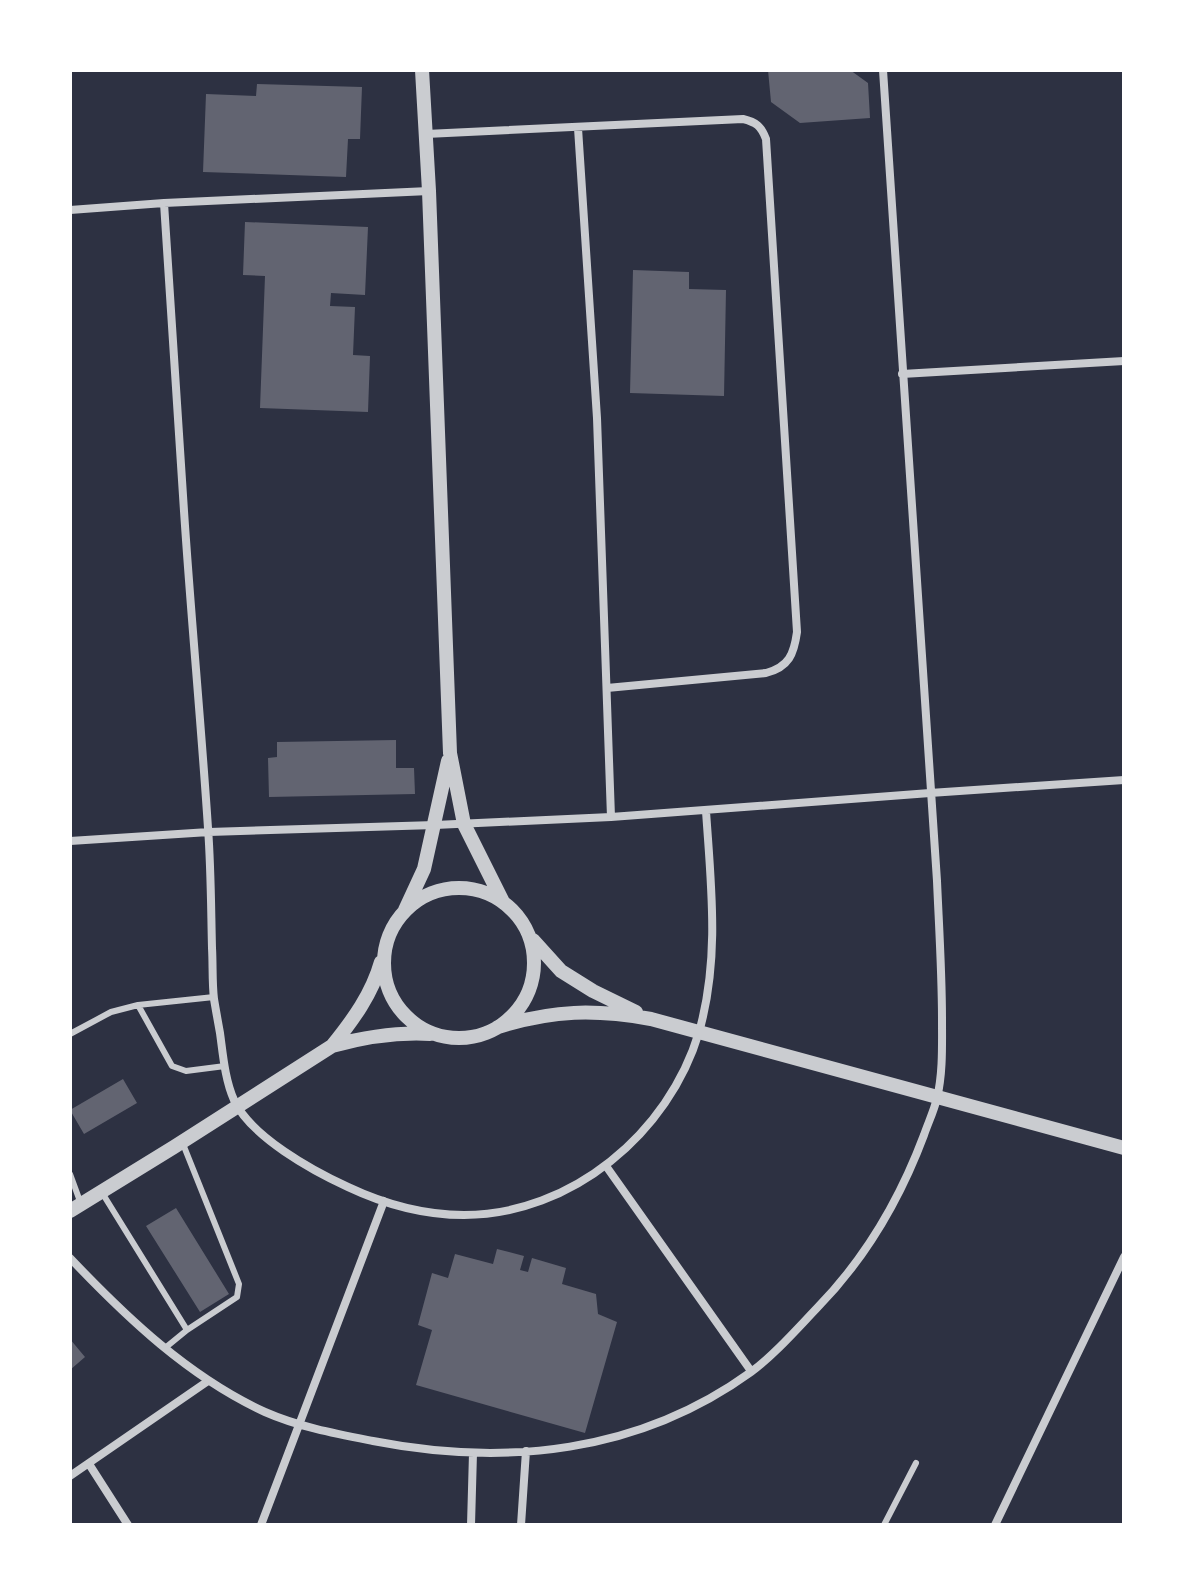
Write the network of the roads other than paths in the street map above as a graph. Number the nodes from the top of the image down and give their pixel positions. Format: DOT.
graph roads {
  1 [pos="422,70"];
  2 [pos="883,70"];
  3 [pos="578,128"];
  4 [pos="426,134"];
  5 [pos="429,191"];
  6 [pos="164,203"];
  7 [pos="70,210"];
  8 [pos="1124,361"];
  9 [pos="902,374"];
  10 [pos="607,688"];
  11 [pos="450,753"];
  12 [pos="1124,780"];
  13 [pos="930,793"];
  14 [pos="706,811"];
  15 [pos="611,817"];
  16 [pos="464,824"];
  17 [pos="435,825"];
  18 [pos="209,832"];
  19 [pos="70,841"];
  20 [pos="503,902"];
  21 [pos="404,911"];
  22 [pos="530,938"];
  23 [pos="386,946"];
  24 [pos="214,997"];
  25 [pos="138,1005"];
  26 [pos="651,1019"];
  27 [pos="498,1027"];
  28 [pos="699,1032"];
  29 [pos="70,1034"];
  30 [pos="442,1035"];
  31 [pos="332,1046"];
  32 [pos="225,1066"];
  33 [pos="937,1097"];
  34 [pos="237,1106"];
  35 [pos="182,1142"];
  36 [pos="1124,1148"];
  37 [pos="606,1166"];
  38 [pos="70,1174"];
  39 [pos="101,1191"];
  40 [pos="384,1201"];
  41 [pos="76,1207"];
  42 [pos="1124,1257"];
  43 [pos="70,1258"];
  44 [pos="187,1330"];
  45 [pos="165,1348"];
  46 [pos="751,1371"];
  47 [pos="208,1381"];
  48 [pos="299,1425"];
  49 [pos="526,1451"];
  50 [pos="473,1453"];
  51 [pos="916,1463"];
  52 [pos="89,1464"];
  53 [pos="70,1476"];
  54 [pos="128,1525"];
  55 [pos="261,1525"];
  56 [pos="471,1525"];
  57 [pos="521,1525"];
  58 [pos="884,1525"];
  59 [pos="995,1525"];
  1 -- 4 [label="street"];
  2 -- 9 [label="street"];
  3 -- 4 [label="street"];
  3 -- 10 [label="street"];
  3 -- 10 [label="street"];
  4 -- 5 [label="street"];
  5 -- 6 [label="street"];
  5 -- 11 [label="street"];
  6 -- 7 [label="street"];
  6 -- 18 [label="street"];
  8 -- 9 [label="street"];
  9 -- 13 [label="street"];
  10 -- 15 [label="street"];
  11 -- 16 [label="street"];
  11 -- 17 [label="street"];
  12 -- 13 [label="street"];
  13 -- 14 [label="street"];
  13 -- 33 [label="street"];
  14 -- 15 [label="street"];
  14 -- 28 [label="street"];
  15 -- 16 [label="street"];
  16 -- 17 [label="street"];
  16 -- 20 [label="street"];
  17 -- 18 [label="street"];
  17 -- 21 [label="street"];
  18 -- 19 [label="street"];
  18 -- 24 [label="street"];
  20 -- 21 [label="street"];
  20 -- 22 [label="street"];
  21 -- 23 [label="street"];
  22 -- 26 [label="street"];
  22 -- 27 [label="street"];
  23 -- 30 [label="street"];
  23 -- 31 [label="street"];
  24 -- 25 [label="lane"];
  24 -- 32 [label="street"];
  25 -- 29 [label="lane"];
  25 -- 32 [label="lane"];
  26 -- 27 [label="street"];
  26 -- 28 [label="street"];
  27 -- 30 [label="street"];
  28 -- 33 [label="street"];
  28 -- 37 [label="street"];
  30 -- 31 [label="street"];
  31 -- 34 [label="street"];
  32 -- 34 [label="street"];
  33 -- 36 [label="street"];
  33 -- 46 [label="street"];
  34 -- 35 [label="street"];
  34 -- 40 [label="street"];
  35 -- 39 [label="street"];
  35 -- 44 [label="lane"];
  37 -- 40 [label="street"];
  37 -- 46 [label="street"];
  38 -- 41 [label="lane"];
  39 -- 41 [label="street"];
  39 -- 44 [label="lane"];
  40 -- 48 [label="street"];
  42 -- 59 [label="street"];
  43 -- 45 [label="street"];
  44 -- 45 [label="lane"];
  45 -- 47 [label="street"];
  46 -- 49 [label="street"];
  47 -- 48 [label="street"];
  47 -- 52 [label="street"];
  48 -- 50 [label="street"];
  48 -- 55 [label="street"];
  49 -- 50 [label="street"];
  49 -- 57 [label="street"];
  50 -- 56 [label="street"];
  51 -- 58 [label="lane"];
  52 -- 53 [label="street"];
  52 -- 54 [label="street"];
}
